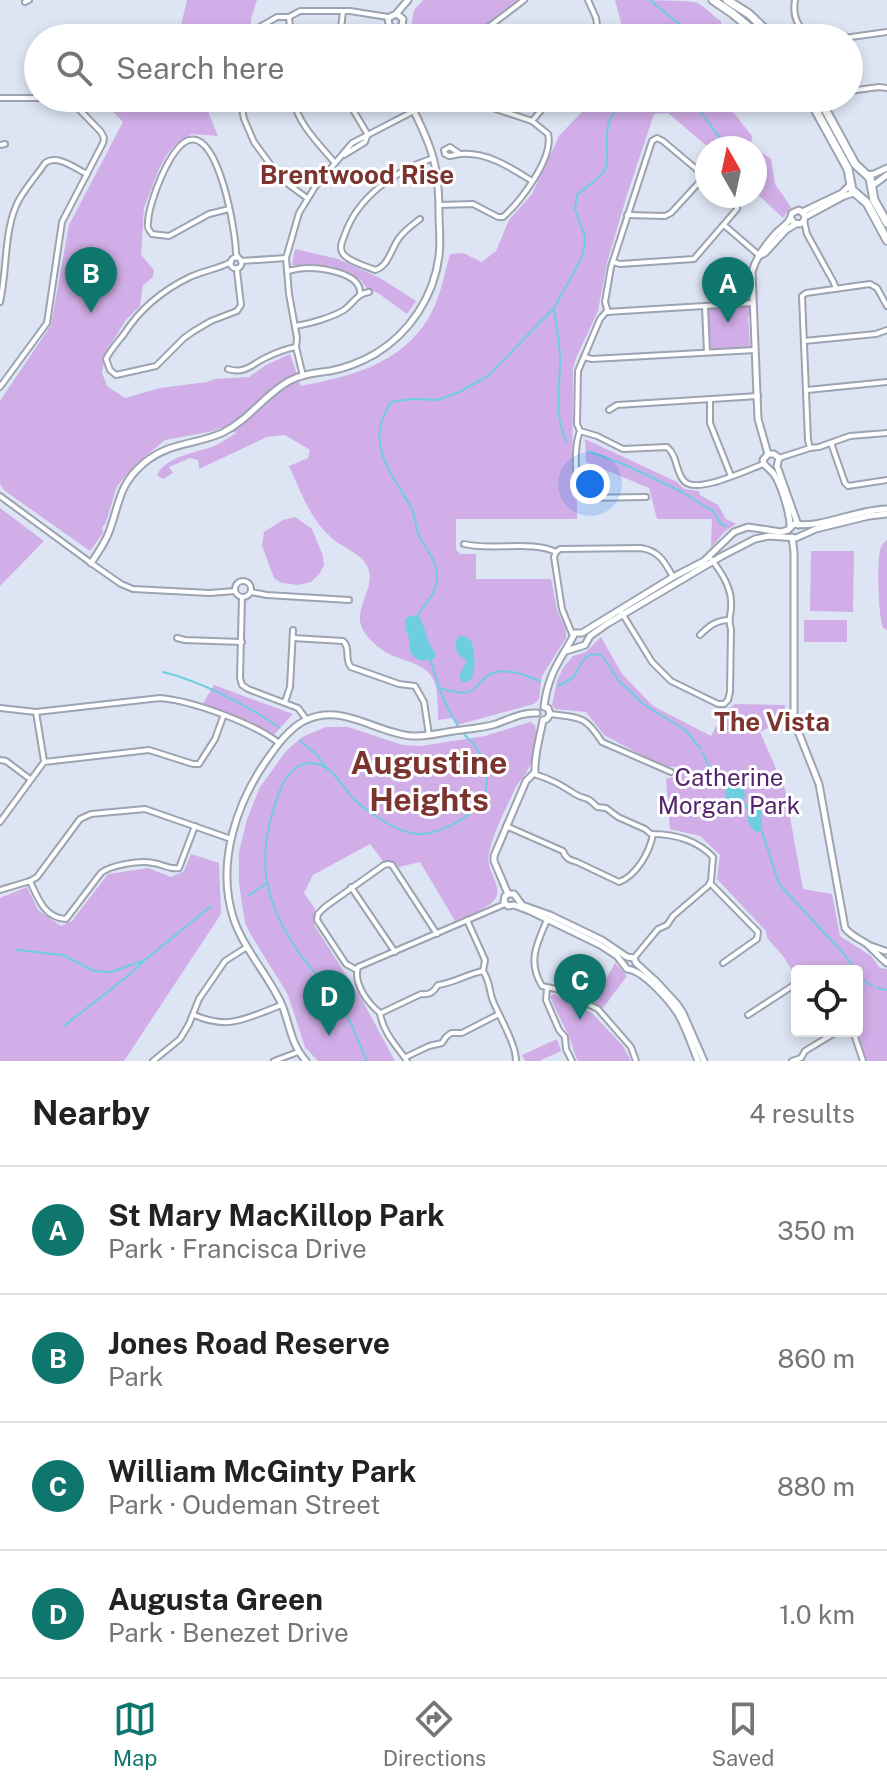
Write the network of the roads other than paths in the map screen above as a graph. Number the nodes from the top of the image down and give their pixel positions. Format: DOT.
graph roads {
  1 [pos="410,0"];
  2 [pos="524,0"];
  3 [pos="588,0"];
  4 [pos="713,0"];
  5 [pos="727,0"];
  6 [pos="795,0"];
  7 [pos="343,11"];
  8 [pos="289,17"];
  9 [pos="396,22"];
  10 [pos="265,24"];
  11 [pos="290,24"];
  12 [pos="342,24"];
  13 [pos="401,24"];
  14 [pos="492,24"];
  15 [pos="597,24"];
  16 [pos="745,24"];
  17 [pos="759,24"];
  18 [pos="798,24"];
  19 [pos="887,32"];
  20 [pos="863,35"];
  21 [pos="887,88"];
  22 [pos="863,89"];
  23 [pos="0,98"];
  24 [pos="24,98"];
  25 [pos="81,112"];
  26 [pos="243,112"];
  27 [pos="297,112"];
  28 [pos="354,112"];
  29 [pos="412,112"];
  30 [pos="414,112"];
  31 [pos="505,112"];
  32 [pos="540,112"];
  33 [pos="817,112"];
  34 [pos="827,112"];
  35 [pos="532,121"];
  36 [pos="368,135"];
  37 [pos="460,154"];
  38 [pos="433,158"];
  39 [pos="335,163"];
  40 [pos="695,168"];
  41 [pos="887,168"];
  42 [pos="87,174"];
  43 [pos="864,174"];
  44 [pos="887,175"];
  45 [pos="532,181"];
  46 [pos="851,182"];
  47 [pos="695,188"];
  48 [pos="872,188"];
  49 [pos="856,194"];
  50 [pos="307,198"];
  51 [pos="439,205"];
  52 [pos="737,208"];
  53 [pos="229,209"];
  54 [pos="627,215"];
  55 [pos="420,219"];
  56 [pos="799,220"];
  57 [pos="887,223"];
  58 [pos="724,225"];
  59 [pos="0,229"];
  60 [pos="10,231"];
  61 [pos="887,240"];
  62 [pos="760,256"];
  63 [pos="286,258"];
  64 [pos="613,262"];
  65 [pos="236,263"];
  66 [pos="287,271"];
  67 [pos="836,289"];
  68 [pos="369,292"];
  69 [pos="360,294"];
  70 [pos="0,302"];
  71 [pos="753,303"];
  72 [pos="887,306"];
  73 [pos="705,307"];
  74 [pos="608,312"];
  75 [pos="295,326"];
  76 [pos="887,330"];
  77 [pos="804,341"];
  78 [pos="296,347"];
  79 [pos="755,350"];
  80 [pos="707,352"];
  81 [pos="584,357"];
  82 [pos="228,369"];
  83 [pos="303,376"];
  84 [pos="887,382"];
  85 [pos="0,387"];
  86 [pos="807,390"];
  87 [pos="758,396"];
  88 [pos="710,399"];
  89 [pos="609,410"];
  90 [pos="580,431"];
  91 [pos="887,433"];
  92 [pos="831,443"];
  93 [pos="810,448"];
  94 [pos="768,454"];
  95 [pos="779,458"];
  96 [pos="764,464"];
  97 [pos="777,466"];
  98 [pos="770,469"];
  99 [pos="731,476"];
  100 [pos="887,480"];
  101 [pos="0,496"];
  102 [pos="646,497"];
  103 [pos="887,512"];
  104 [pos="799,526"];
  105 [pos="790,532"];
  106 [pos="800,535"];
  107 [pos="464,544"];
  108 [pos="556,552"];
  109 [pos="794,552"];
  110 [pos="712,560"];
  111 [pos="91,563"];
  112 [pos="673,577"];
  113 [pos="235,591"];
  114 [pos="251,592"];
  115 [pos="242,597"];
  116 [pos="349,600"];
  117 [pos="621,612"];
  118 [pos="728,620"];
  119 [pos="570,627"];
  120 [pos="293,630"];
  121 [pos="581,632"];
  122 [pos="700,635"];
  123 [pos="177,638"];
  124 [pos="293,638"];
  125 [pos="572,638"];
  126 [pos="587,641"];
  127 [pos="242,642"];
  128 [pos="578,647"];
  129 [pos="565,651"];
  130 [pos="285,703"];
  131 [pos="544,707"];
  132 [pos="0,708"];
  133 [pos="36,712"];
  134 [pos="537,713"];
  135 [pos="550,714"];
  136 [pos="223,716"];
  137 [pos="307,720"];
  138 [pos="543,720"];
  139 [pos="429,735"];
  140 [pos="279,743"];
  141 [pos="0,760"];
  142 [pos="44,762"];
  143 [pos="671,772"];
  144 [pos="534,774"];
  145 [pos="30,779"];
  146 [pos="0,822"];
  147 [pos="195,826"];
  148 [pos="506,826"];
  149 [pos="653,834"];
  150 [pos="231,839"];
  151 [pos="30,881"];
  152 [pos="710,883"];
  153 [pos="351,887"];
  154 [pos="0,890"];
  155 [pos="508,894"];
  156 [pos="515,901"];
  157 [pos="505,904"];
  158 [pos="549,917"];
  159 [pos="467,920"];
  160 [pos="437,934"];
  161 [pos="247,947"];
  162 [pos="395,952"];
  163 [pos="885,953"];
  164 [pos="630,962"];
  165 [pos="723,963"];
  166 [pos="887,963"];
  167 [pos="357,970"];
  168 [pos="483,971"];
  169 [pos="791,987"];
  170 [pos="547,988"];
  171 [pos="282,1005"];
  172 [pos="380,1014"];
  173 [pos="499,1014"];
  174 [pos="194,1015"];
  175 [pos="748,1015"];
  176 [pos="828,1037"];
  177 [pos="855,1037"];
  178 [pos="298,1052"];
  179 [pos="163,1054"];
  180 [pos="406,1059"];
  181 [pos="168,1060"];
  182 [pos="800,1060"];
  183 [pos="153,1061"];
  184 [pos="274,1061"];
  185 [pos="306,1061"];
  186 [pos="516,1061"];
  187 [pos="572,1061"];
  188 [pos="636,1061"];
  189 [pos="701,1061"];
  190 [pos="792,1061"];
  191 [pos="863,1061"];
  1 -- 9 [label="street"];
  2 -- 14 [label="street"];
  3 -- 15 [label="street"];
  4 -- 16 [label="main road"];
  5 -- 17 [label="main road"];
  6 -- 18 [label="street"];
  7 -- 8 [label="street"];
  7 -- 9 [label="street"];
  7 -- 12 [label="street"];
  8 -- 10 [label="street"];
  8 -- 11 [label="street"];
  9 -- 13 [label="street"];
  19 -- 20 [label="street"];
  21 -- 22 [label="street"];
  23 -- 24 [label="street"];
  25 -- 42 [label="street"];
  26 -- 50 [label="street"];
  27 -- 39 [label="street"];
  28 -- 36 [label="street"];
  29 -- 36 [label="street"];
  30 -- 38 [label="street"];
  31 -- 35 [label="street"];
  32 -- 35 [label="street"];
  33 -- 46 [label="main road"];
  34 -- 43 [label="main road"];
  35 -- 45 [label="street"];
  36 -- 39 [label="street"];
  37 -- 45 [label="street"];
  38 -- 51 [label="street"];
  38 -- 55 [label="street"];
  39 -- 50 [label="street"];
  40 -- 54 [label="street"];
  41 -- 43 [label="street"];
  42 -- 60 [label="street"];
  42 -- 85 [label="street"];
  43 -- 46 [label="main road"];
  43 -- 48 [label="main road"];
  44 -- 48 [label="street"];
  45 -- 51 [label="street"];
  46 -- 49 [label="main road"];
  46 -- 56 [label="street"];
  47 -- 54 [label="street"];
  48 -- 49 [label="main road"];
  48 -- 57 [label="main road"];
  49 -- 56 [label="street"];
  49 -- 61 [label="main road"];
  50 -- 63 [label="street"];
  51 -- 83 [label="street"];
  52 -- 58 [label="street"];
  53 -- 53 [label="street"];
  53 -- 65 [label="street"];
  54 -- 64 [label="street"];
  56 -- 62 [label="street"];
  56 -- 67 [label="street"];
  58 -- 62 [label="street"];
  58 -- 64 [label="street"];
  59 -- 60 [label="street"];
  60 -- 70 [label="street"];
  62 -- 71 [label="street"];
  63 -- 65 [label="street"];
  63 -- 66 [label="street"];
  64 -- 74 [label="street"];
  65 -- 65 [label="street"];
  66 -- 69 [label="street"];
  66 -- 75 [label="street"];
  67 -- 72 [label="street"];
  67 -- 77 [label="street"];
  68 -- 69 [label="street"];
  69 -- 75 [label="street"];
  71 -- 73 [label="street"];
  71 -- 79 [label="street"];
  73 -- 74 [label="street"];
  73 -- 80 [label="street"];
  74 -- 81 [label="street"];
  75 -- 78 [label="street"];
  76 -- 77 [label="street"];
  77 -- 86 [label="street"];
  78 -- 82 [label="street"];
  78 -- 83 [label="street"];
  79 -- 80 [label="street"];
  79 -- 87 [label="street"];
  80 -- 81 [label="street"];
  81 -- 90 [label="street"];
  83 -- 111 [label="street"];
  84 -- 86 [label="street"];
  86 -- 93 [label="street"];
  87 -- 88 [label="street"];
  87 -- 94 [label="street"];
  88 -- 89 [label="street"];
  88 -- 99 [label="street"];
  90 -- 99 [label="street"];
  90 -- 102 [label="street"];
  91 -- 92 [label="street"];
  92 -- 93 [label="street"];
  92 -- 100 [label="street"];
  93 -- 95 [label="street"];
  94 -- 95 [label="street"];
  94 -- 96 [label="street"];
  95 -- 97 [label="street"];
  96 -- 98 [label="street"];
  96 -- 99 [label="street"];
  97 -- 98 [label="street"];
  97 -- 104 [label="street"];
  98 -- 105 [label="street"];
  101 -- 111 [label="street"];
  103 -- 104 [label="street"];
  103 -- 106 [label="street"];
  104 -- 105 [label="street"];
  104 -- 106 [label="street"];
  105 -- 106 [label="street"];
  105 -- 109 [label="street"];
  105 -- 110 [label="street"];
  105 -- 110 [label="street"];
  106 -- 109 [label="street"];
  107 -- 108 [label="street"];
  108 -- 112 [label="street"];
  108 -- 119 [label="street"];
  109 -- 163 [label="street"];
  110 -- 112 [label="street"];
  110 -- 117 [label="street"];
  110 -- 118 [label="street"];
  111 -- 113 [label="street"];
  112 -- 117 [label="street"];
  113 -- 114 [label="street"];
  113 -- 115 [label="street"];
  114 -- 115 [label="street"];
  114 -- 116 [label="street"];
  115 -- 127 [label="street"];
  117 -- 118 [label="street"];
  117 -- 121 [label="street"];
  117 -- 126 [label="street"];
  118 -- 122 [label="street"];
  119 -- 121 [label="street"];
  119 -- 125 [label="street"];
  120 -- 124 [label="street"];
  121 -- 125 [label="street"];
  121 -- 126 [label="street"];
  123 -- 127 [label="street"];
  124 -- 130 [label="street"];
  124 -- 139 [label="street"];
  125 -- 128 [label="street"];
  125 -- 129 [label="street"];
  126 -- 128 [label="street"];
  127 -- 130 [label="street"];
  128 -- 129 [label="street"];
  129 -- 131 [label="street"];
  130 -- 137 [label="street"];
  131 -- 134 [label="street"];
  131 -- 135 [label="street"];
  132 -- 133 [label="street"];
  133 -- 136 [label="street"];
  133 -- 142 [label="street"];
  134 -- 138 [label="street"];
  134 -- 139 [label="street"];
  135 -- 138 [label="street"];
  135 -- 143 [label="street"];
  136 -- 140 [label="street"];
  136 -- 142 [label="street"];
  137 -- 139 [label="street"];
  137 -- 140 [label="street"];
  138 -- 144 [label="street"];
  140 -- 150 [label="street"];
  141 -- 145 [label="street"];
  142 -- 145 [label="street"];
  144 -- 148 [label="street"];
  144 -- 149 [label="street"];
  145 -- 146 [label="street"];
  147 -- 150 [label="street"];
  147 -- 151 [label="street"];
  147 -- 151 [label="street"];
  148 -- 149 [label="street"];
  148 -- 155 [label="street"];
  149 -- 152 [label="street"];
  150 -- 161 [label="street"];
  151 -- 154 [label="street"];
  152 -- 164 [label="street"];
  152 -- 165 [label="street"];
  153 -- 160 [label="street"];
  153 -- 162 [label="street"];
  153 -- 167 [label="street"];
  155 -- 156 [label="street"];
  155 -- 157 [label="street"];
  156 -- 157 [label="street"];
  156 -- 158 [label="street"];
  157 -- 159 [label="street"];
  158 -- 164 [label="street"];
  158 -- 170 [label="street"];
  159 -- 160 [label="street"];
  159 -- 168 [label="street"];
  160 -- 162 [label="street"];
  161 -- 171 [label="street"];
  161 -- 174 [label="street"];
  162 -- 167 [label="street"];
  163 -- 166 [label="street"];
  164 -- 189 [label="street"];
  167 -- 172 [label="street"];
  168 -- 172 [label="street"];
  168 -- 173 [label="street"];
  169 -- 175 [label="street"];
  170 -- 187 [label="street"];
  170 -- 188 [label="street"];
  171 -- 174 [label="street"];
  171 -- 178 [label="street"];
  172 -- 180 [label="street"];
  173 -- 180 [label="street"];
  173 -- 186 [label="street"];
  174 -- 179 [label="street"];
  176 -- 182 [label="street"];
  177 -- 191 [label="street"];
  178 -- 184 [label="street"];
  178 -- 185 [label="street"];
  179 -- 181 [label="street"];
  179 -- 183 [label="street"];
  182 -- 190 [label="street"];
}
